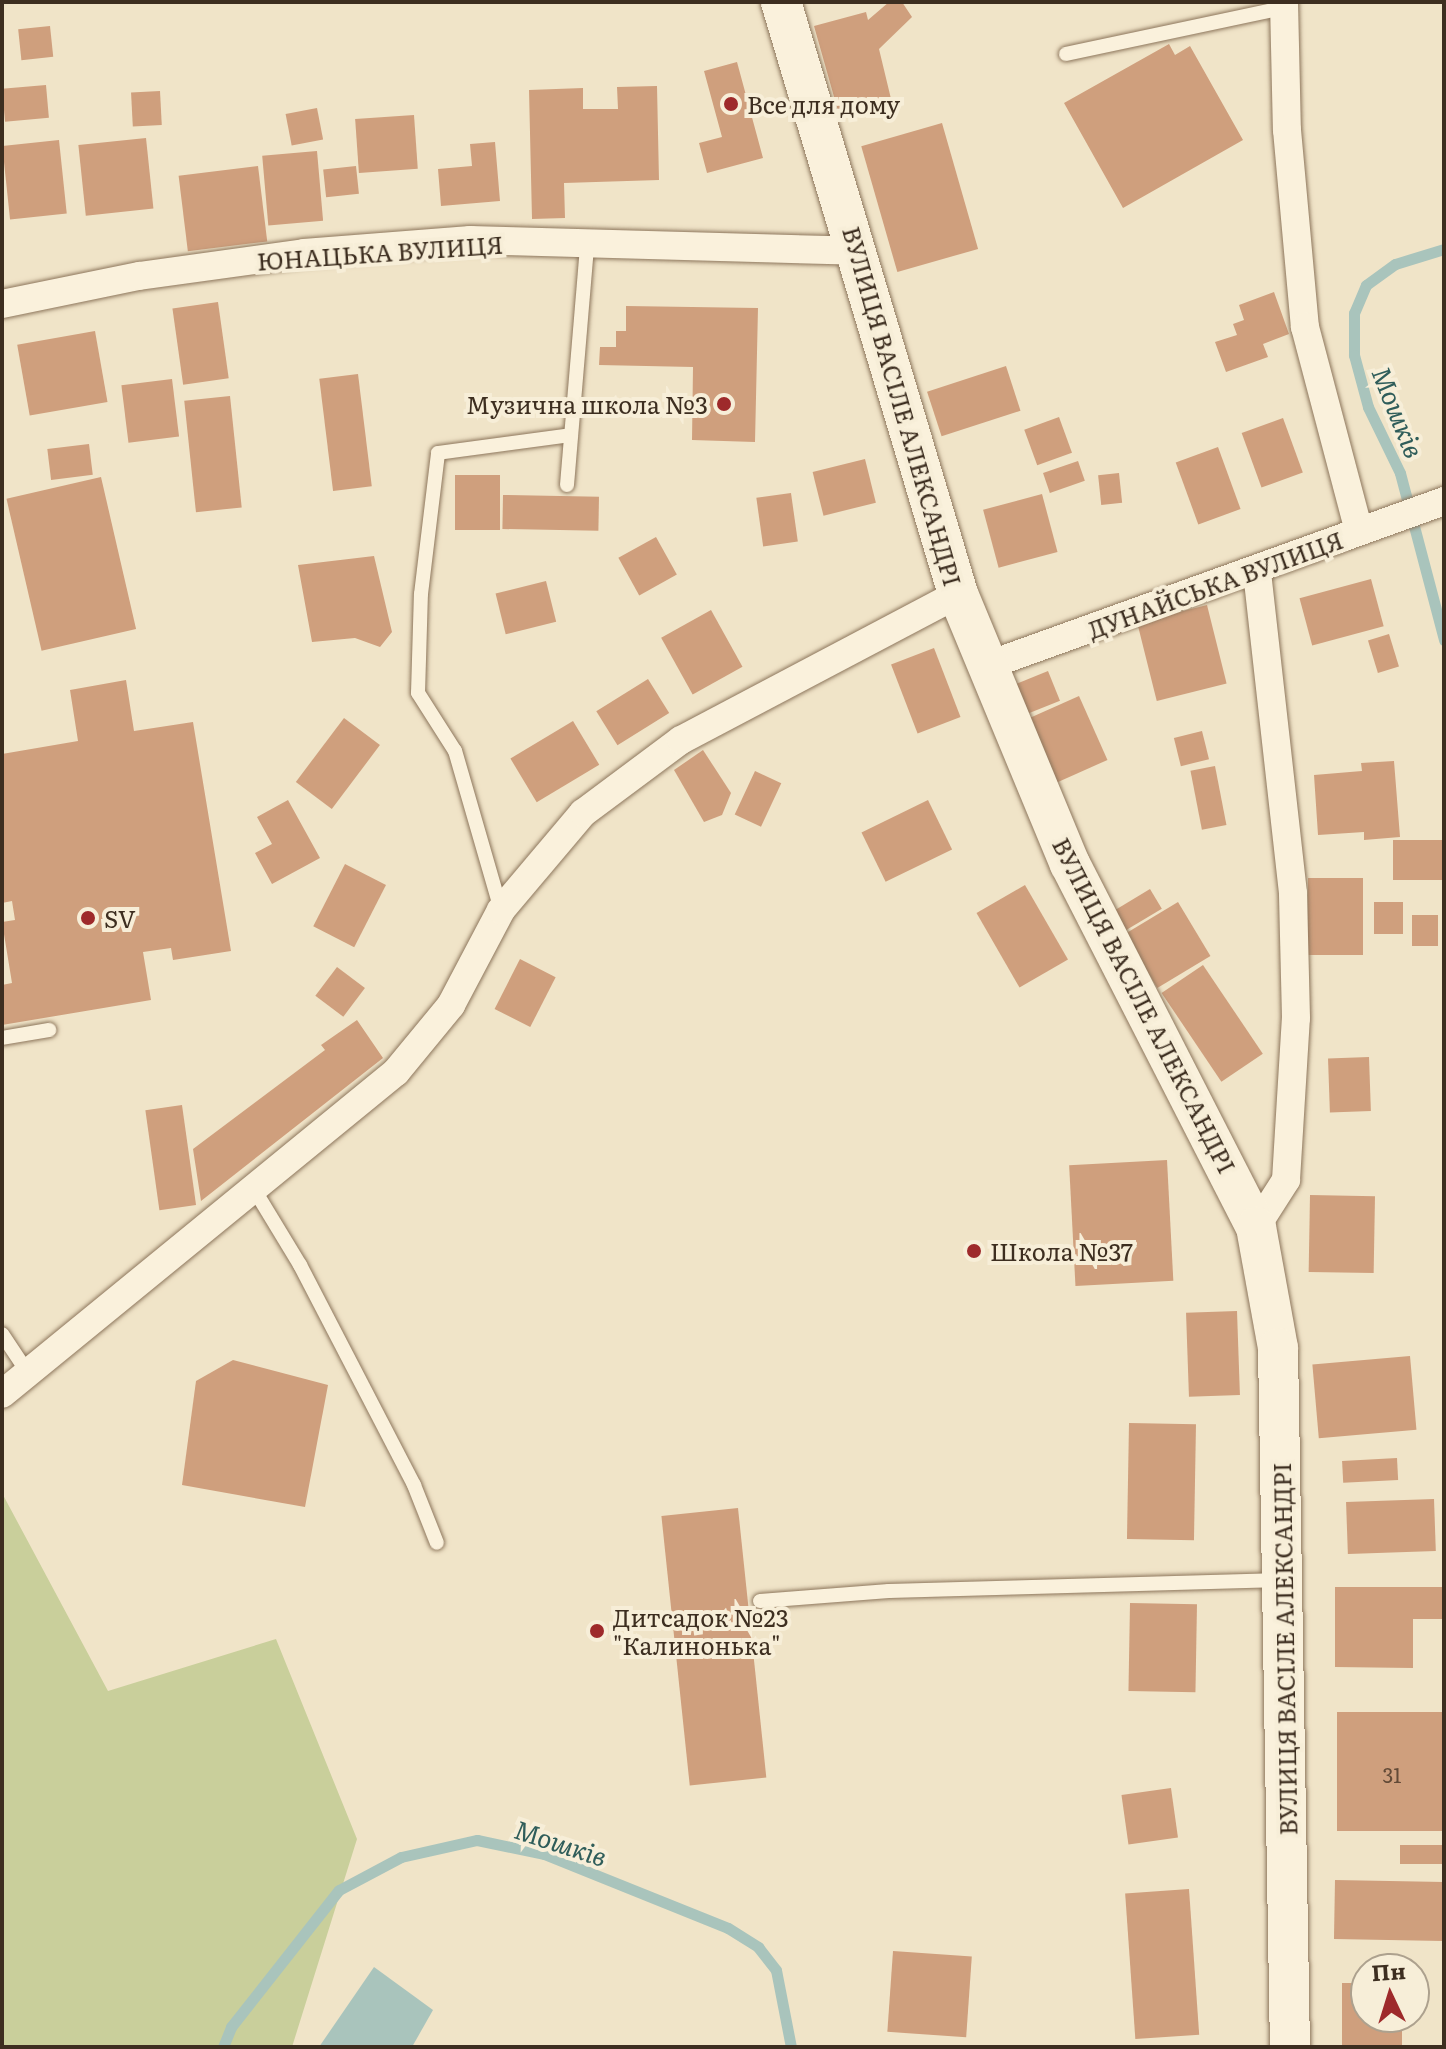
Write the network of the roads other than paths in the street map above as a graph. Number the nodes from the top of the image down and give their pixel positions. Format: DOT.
graph roads {
  1 [pos="781,2"];
  2 [pos="1283,5"];
  3 [pos="1066,54"];
  4 [pos="587,246"];
  5 [pos="858,251"];
  6 [pos="2,304"];
  7 [pos="571,435"];
  8 [pos="567,485"];
  9 [pos="1440,502"];
  10 [pos="1359,531"];
  11 [pos="1257,570"];
  12 [pos="958,594"];
  13 [pos="986,666"];
  14 [pos="501,910"];
  15 [pos="49,1030"];
  16 [pos="2,1038"];
  17 [pos="254,1189"];
  18 [pos="1256,1227"];
  19 [pos="2,1334"];
  20 [pos="30,1376"];
  21 [pos="2,1394"];
  22 [pos="437,1543"];
  23 [pos="1284,1580"];
  24 [pos="760,1601"];
  25 [pos="1290,2047"];
  1 -- 5 [label="main road, ВУЛИЦЯ ВАСІЛЕ АЛЕКСАНДРІ"];
  2 -- 3 [label="lane"];
  2 -- 10 [label="street"];
  4 -- 5 [label="street, ЮНАЦЬКА ВУЛИЦЯ"];
  4 -- 6 [label="street, ЮНАЦЬКА ВУЛИЦЯ"];
  4 -- 7 [label="lane"];
  5 -- 12 [label="main road, ВУЛИЦЯ ВАСІЛЕ АЛЕКСАНДРІ"];
  7 -- 8 [label="lane"];
  7 -- 14 [label="lane"];
  9 -- 10 [label="street, ДУНАЙСЬКА ВУЛИЦЯ"];
  10 -- 11 [label="street, ДУНАЙСЬКА ВУЛИЦЯ"];
  11 -- 13 [label="street, ДУНАЙСЬКА ВУЛИЦЯ"];
  11 -- 18 [label="street"];
  12 -- 13 [label="main road, ВУЛИЦЯ ВАСІЛЕ АЛЕКСАНДРІ"];
  12 -- 14 [label="street"];
  13 -- 18 [label="main road, ВУЛИЦЯ ВАСІЛЕ АЛЕКСАНДРІ"];
  14 -- 17 [label="street"];
  15 -- 16 [label="lane"];
  17 -- 20 [label="street"];
  17 -- 22 [label="lane"];
  18 -- 23 [label="main road, ВУЛИЦЯ ВАСІЛЕ АЛЕКСАНДРІ"];
  19 -- 20 [label="lane"];
  20 -- 21 [label="street"];
  23 -- 24 [label="lane"];
  23 -- 25 [label="main road, ВУЛИЦЯ ВАСІЛЕ АЛЕКСАНДРІ"];
}
